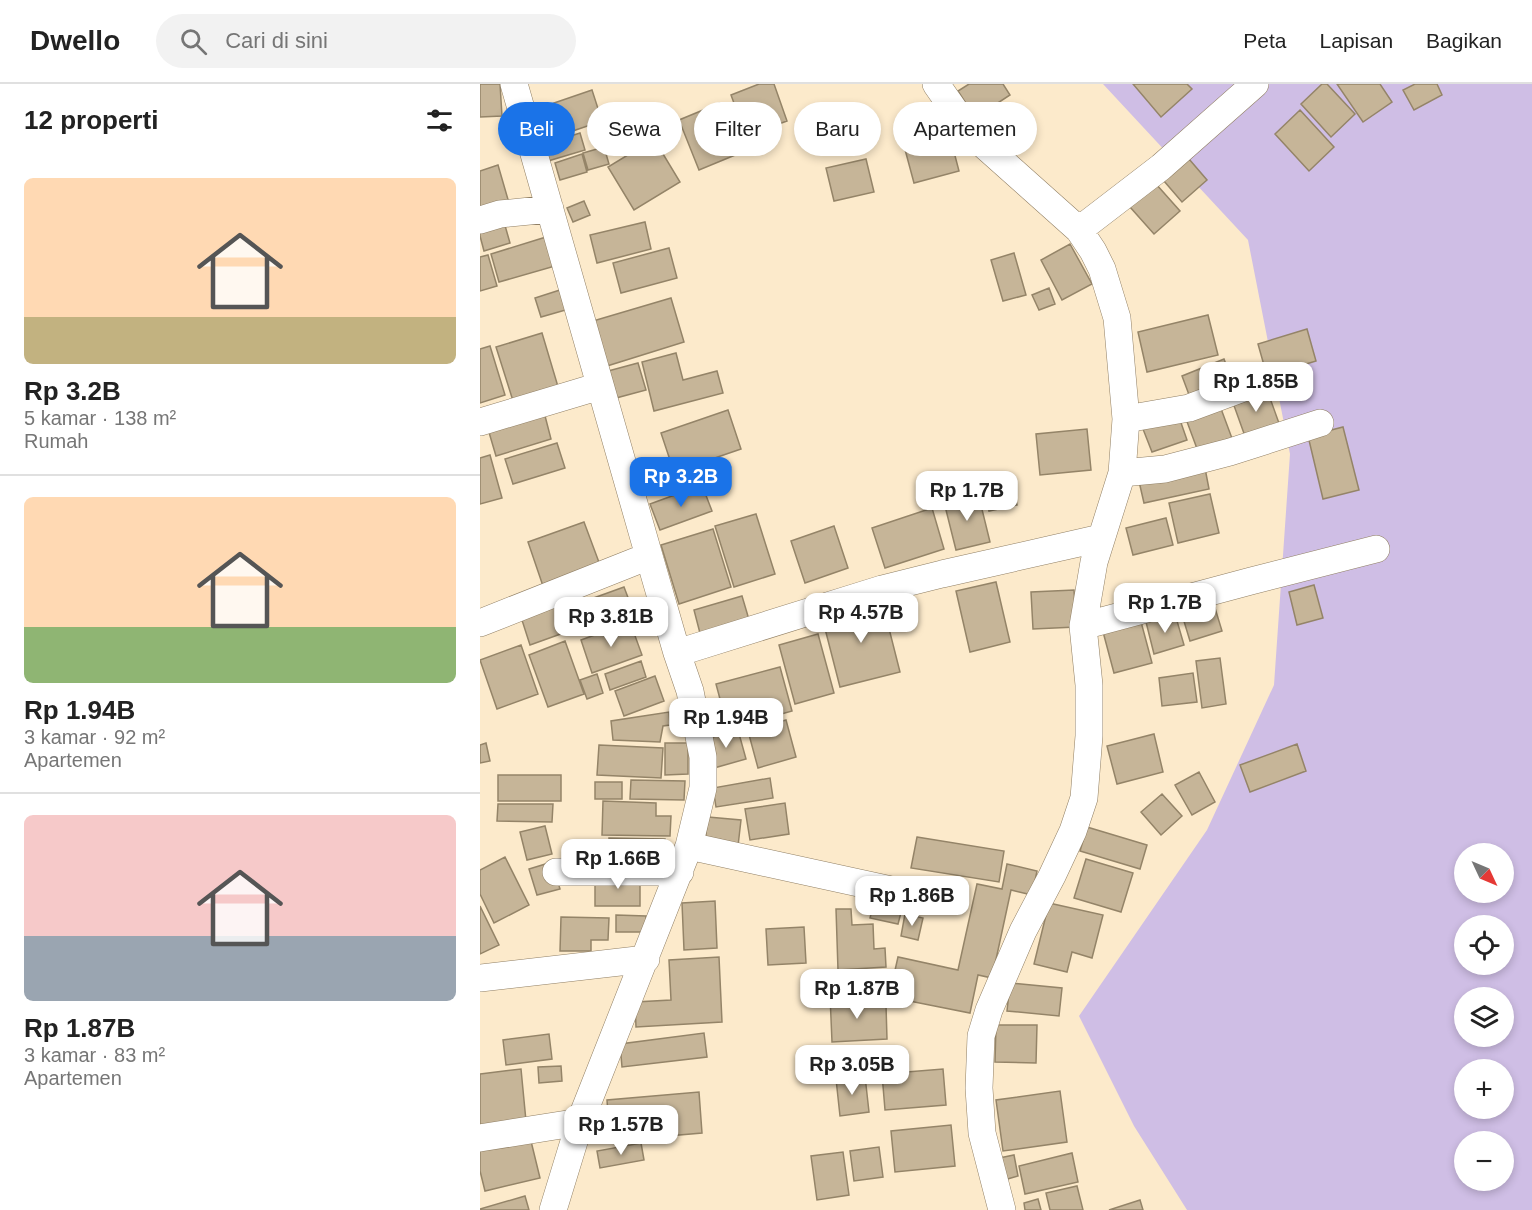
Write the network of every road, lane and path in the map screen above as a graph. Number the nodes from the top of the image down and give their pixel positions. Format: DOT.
graph roads {
  1 [pos="514,84"];
  2 [pos="936,84"];
  3 [pos="1255,84"];
  4 [pos="550,209"];
  5 [pos="480,220"];
  6 [pos="1079,230"];
  7 [pos="600,386"];
  8 [pos="1243,388"];
  9 [pos="1126,419"];
  10 [pos="480,422"];
  11 [pos="1320,423"];
  12 [pos="1122,473"];
  13 [pos="1101,538"];
  14 [pos="1376,549"];
  15 [pos="649,556"];
  16 [pos="480,623"];
  17 [pos="1083,626"];
  18 [pos="677,653"];
  19 [pos="689,846"];
  20 [pos="556,872"];
  21 [pos="680,872"];
  22 [pos="914,895"];
  23 [pos="646,959"];
  24 [pos="480,978"];
  25 [pos="580,1122"];
  26 [pos="480,1138"];
  27 [pos="553,1210"];
  28 [pos="1002,1210"];
  1 -- 4 [label="street"];
  2 -- 6 [label="street"];
  3 -- 6 [label="street"];
  4 -- 5 [label="street"];
  4 -- 7 [label="street"];
  6 -- 9 [label="street"];
  7 -- 10 [label="street"];
  7 -- 15 [label="street"];
  8 -- 9 [label="street"];
  9 -- 12 [label="street"];
  11 -- 12 [label="street"];
  12 -- 13 [label="street"];
  13 -- 17 [label="street"];
  13 -- 18 [label="street"];
  14 -- 17 [label="street"];
  15 -- 16 [label="street"];
  15 -- 18 [label="street"];
  17 -- 28 [label="street"];
  18 -- 19 [label="street"];
  19 -- 21 [label="street"];
  19 -- 22 [label="street"];
  20 -- 21 [label="street"];
  21 -- 23 [label="street"];
  23 -- 24 [label="street"];
  23 -- 25 [label="street"];
  25 -- 26 [label="street"];
  25 -- 27 [label="street"];
}
